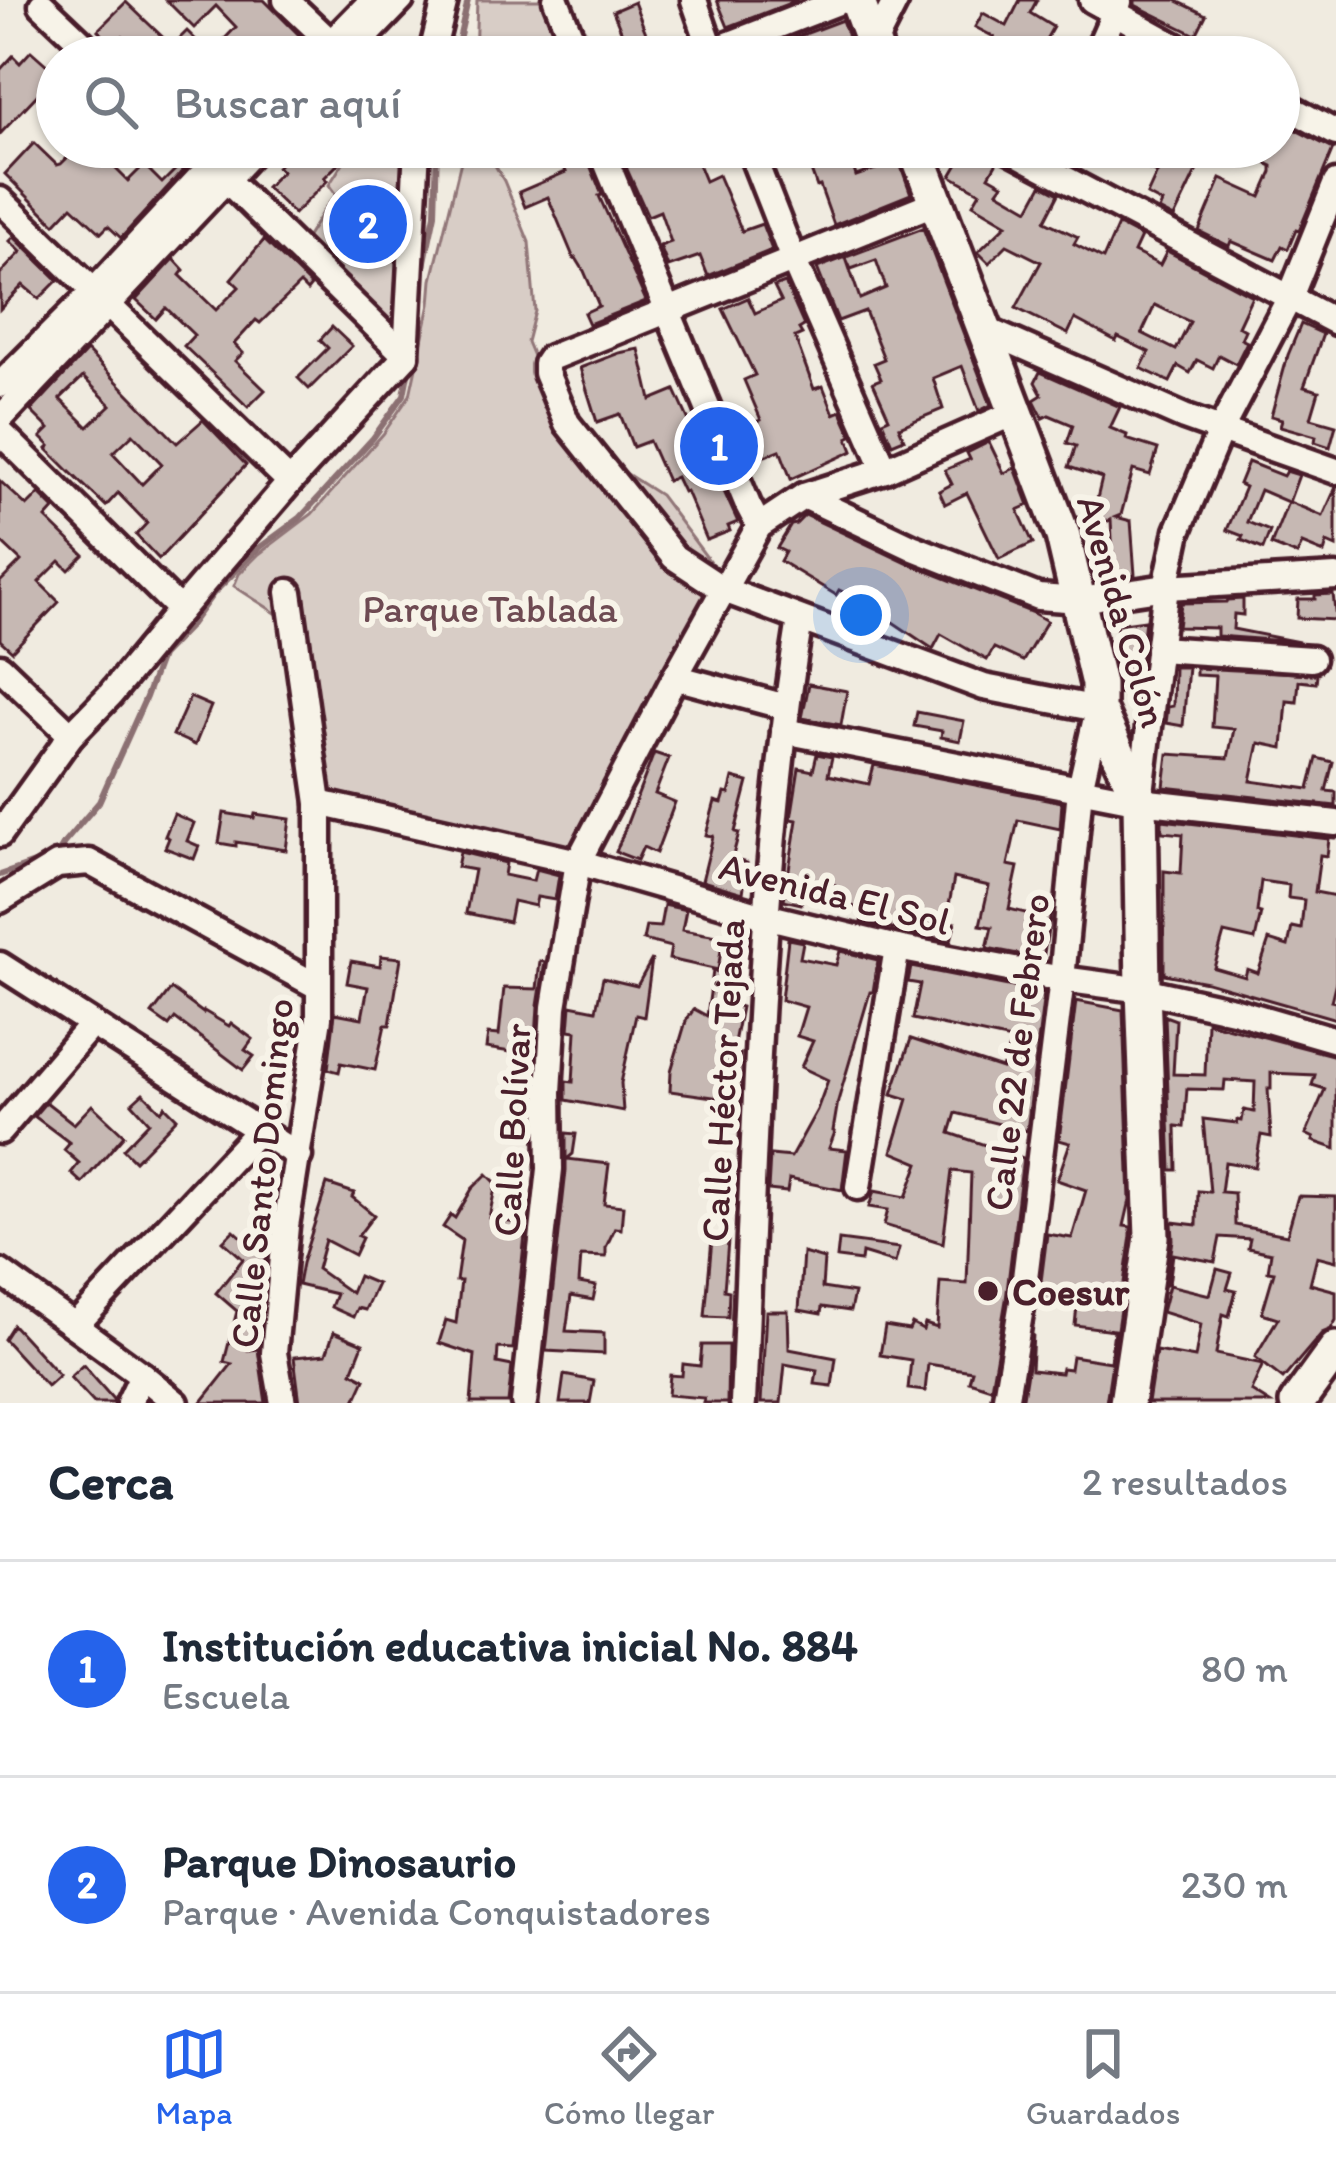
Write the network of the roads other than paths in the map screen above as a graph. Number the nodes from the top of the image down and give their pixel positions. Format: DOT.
graph roads {
  1 [pos="286,0"];
  2 [pos="373,0"];
  3 [pos="401,0"];
  4 [pos="445,0"];
  5 [pos="556,0"];
  6 [pos="694,0"];
  7 [pos="843,0"];
  8 [pos="856,0"];
  9 [pos="896,0"];
  10 [pos="1091,0"];
  11 [pos="42,5"];
  12 [pos="1117,7"];
  13 [pos="75,36"];
  14 [pos="319,36"];
  15 [pos="347,36"];
  16 [pos="356,36"];
  17 [pos="436,36"];
  18 [pos="571,36"];
  19 [pos="703,36"];
  20 [pos="755,36"];
  21 [pos="869,36"];
  22 [pos="881,36"];
  23 [pos="1104,36"];
  24 [pos="1162,36"];
  25 [pos="1300,113"];
  26 [pos="1336,133"];
  27 [pos="208,168"];
  28 [pos="224,168"];
  29 [pos="416,168"];
  30 [pos="609,168"];
  31 [pos="757,168"];
  32 [pos="923,168"];
  33 [pos="1067,168"];
  34 [pos="1336,183"];
  35 [pos="0,200"];
  36 [pos="936,202"];
  37 [pos="793,259"];
  38 [pos="102,297"];
  39 [pos="1290,297"];
  40 [pos="669,309"];
  41 [pos="1336,322"];
  42 [pos="984,329"];
  43 [pos="406,356"];
  44 [pos="0,385"];
  45 [pos="1016,412"];
  46 [pos="0,418"];
  47 [pos="1221,429"];
  48 [pos="0,432"];
  49 [pos="885,470"];
  50 [pos="1336,471"];
  51 [pos="290,482"];
  52 [pos="804,496"];
  53 [pos="759,526"];
  54 [pos="1336,577"];
  55 [pos="1166,587"];
  56 [pos="724,590"];
  57 [pos="289,592"];
  58 [pos="1080,600"];
  59 [pos="180,610"];
  60 [pos="800,619"];
  61 [pos="1158,650"];
  62 [pos="1312,659"];
  63 [pos="0,667"];
  64 [pos="675,677"];
  65 [pos="785,719"];
  66 [pos="1105,724"];
  67 [pos="1150,732"];
  68 [pos="71,735"];
  69 [pos="1080,789"];
  70 [pos="1140,800"];
  71 [pos="319,803"];
  72 [pos="1336,823"];
  73 [pos="0,834"];
  74 [pos="578,862"];
  75 [pos="0,900"];
  76 [pos="765,916"];
  77 [pos="897,948"];
  78 [pos="0,965"];
  79 [pos="1063,979"];
  80 [pos="317,986"];
  81 [pos="1143,990"];
  82 [pos="91,1025"];
  83 [pos="1336,1040"];
  84 [pos="0,1131"];
  85 [pos="258,1131"];
  86 [pos="298,1156"];
  87 [pos="858,1187"];
  88 [pos="0,1273"];
  89 [pos="75,1326"];
  90 [pos="1336,1349"];
  91 [pos="142,1375"];
  92 [pos="129,1403"];
  93 [pos="176,1403"];
  94 [pos="283,1403"];
  95 [pos="524,1403"];
  96 [pos="743,1403"];
  97 [pos="1005,1403"];
  98 [pos="1126,1403"];
  99 [pos="1297,1403"];
  1 -- 14 [label="street"];
  2 -- 15 [label="street"];
  3 -- 16 [label="street"];
  4 -- 17 [label="street"];
  5 -- 18 [label="street"];
  6 -- 19 [label="street"];
  7 -- 20 [label="street"];
  8 -- 21 [label="main road"];
  9 -- 22 [label="street"];
  10 -- 12 [label="street"];
  11 -- 13 [label="street"];
  12 -- 23 [label="street"];
  12 -- 24 [label="street"];
  25 -- 26 [label="street"];
  27 -- 38 [label="street"];
  28 -- 43 [label="street"];
  29 -- 43 [label="street"];
  30 -- 40 [label="street"];
  31 -- 37 [label="street"];
  32 -- 36 [label="main road, Avenida Colón"];
  33 -- 39 [label="street"];
  34 -- 39 [label="street"];
  35 -- 38 [label="street"];
  36 -- 37 [label="street"];
  36 -- 42 [label="main road, Avenida Colón"];
  37 -- 40 [label="street"];
  37 -- 49 [label="street"];
  38 -- 44 [label="street"];
  38 -- 46 [label="street"];
  38 -- 51 [label="street"];
  39 -- 41 [label="street"];
  39 -- 47 [label="street"];
  40 -- 53 [label="street"];
  40 -- 56 [label="street"];
  42 -- 45 [label="main road, Avenida Colón"];
  42 -- 47 [label="street"];
  43 -- 51 [label="street"];
  45 -- 49 [label="street"];
  45 -- 58 [label="main road, Avenida Colón"];
  47 -- 50 [label="street"];
  47 -- 55 [label="street"];
  48 -- 59 [label="street"];
  49 -- 52 [label="street"];
  51 -- 59 [label="street"];
  52 -- 53 [label="street"];
  52 -- 58 [label="street"];
  53 -- 56 [label="street, Calle Bolívar"];
  54 -- 55 [label="street"];
  55 -- 58 [label="street"];
  55 -- 61 [label="street"];
  56 -- 60 [label="street"];
  56 -- 64 [label="street, Calle Bolívar"];
  57 -- 71 [label="street, Calle Santo Domingo"];
  58 -- 66 [label="main road, Avenida Colón"];
  59 -- 68 [label="street"];
  60 -- 65 [label="street, Calle Héctor Tejada"];
  60 -- 66 [label="street"];
  61 -- 62 [label="street"];
  61 -- 67 [label="street"];
  63 -- 68 [label="street"];
  64 -- 65 [label="street"];
  64 -- 74 [label="street, Calle Bolívar"];
  65 -- 69 [label="street"];
  65 -- 76 [label="street, Calle Héctor Tejada"];
  66 -- 67 [label="street"];
  66 -- 69 [label="street, Calle 22 de Febrero"];
  66 -- 70 [label="main road, Avenida Colón"];
  67 -- 70 [label="street"];
  68 -- 73 [label="street"];
  69 -- 70 [label="street"];
  69 -- 79 [label="street, Calle 22 de Febrero"];
  70 -- 72 [label="street"];
  70 -- 81 [label="main road, Avenida Colón"];
  71 -- 74 [label="street, Avenida El Sol"];
  71 -- 80 [label="street, Calle Santo Domingo"];
  74 -- 76 [label="street, Avenida El Sol"];
  74 -- 95 [label="street, Calle Bolívar"];
  75 -- 80 [label="street"];
  76 -- 77 [label="street, Avenida El Sol"];
  76 -- 96 [label="street, Calle Héctor Tejada"];
  77 -- 79 [label="street, Avenida El Sol"];
  77 -- 87 [label="street"];
  78 -- 82 [label="street"];
  79 -- 81 [label="street, Avenida El Sol"];
  79 -- 97 [label="street, Calle 22 de Febrero"];
  80 -- 86 [label="street, Calle Santo Domingo"];
  81 -- 83 [label="street, Avenida El Sol"];
  81 -- 98 [label="main road, Avenida Colón"];
  82 -- 84 [label="street"];
  82 -- 85 [label="street"];
  85 -- 86 [label="street"];
  85 -- 89 [label="street"];
  86 -- 94 [label="street, Calle Santo Domingo"];
  88 -- 89 [label="street"];
  89 -- 91 [label="street"];
  90 -- 99 [label="main road"];
  91 -- 92 [label="street"];
  91 -- 93 [label="street"];
}
